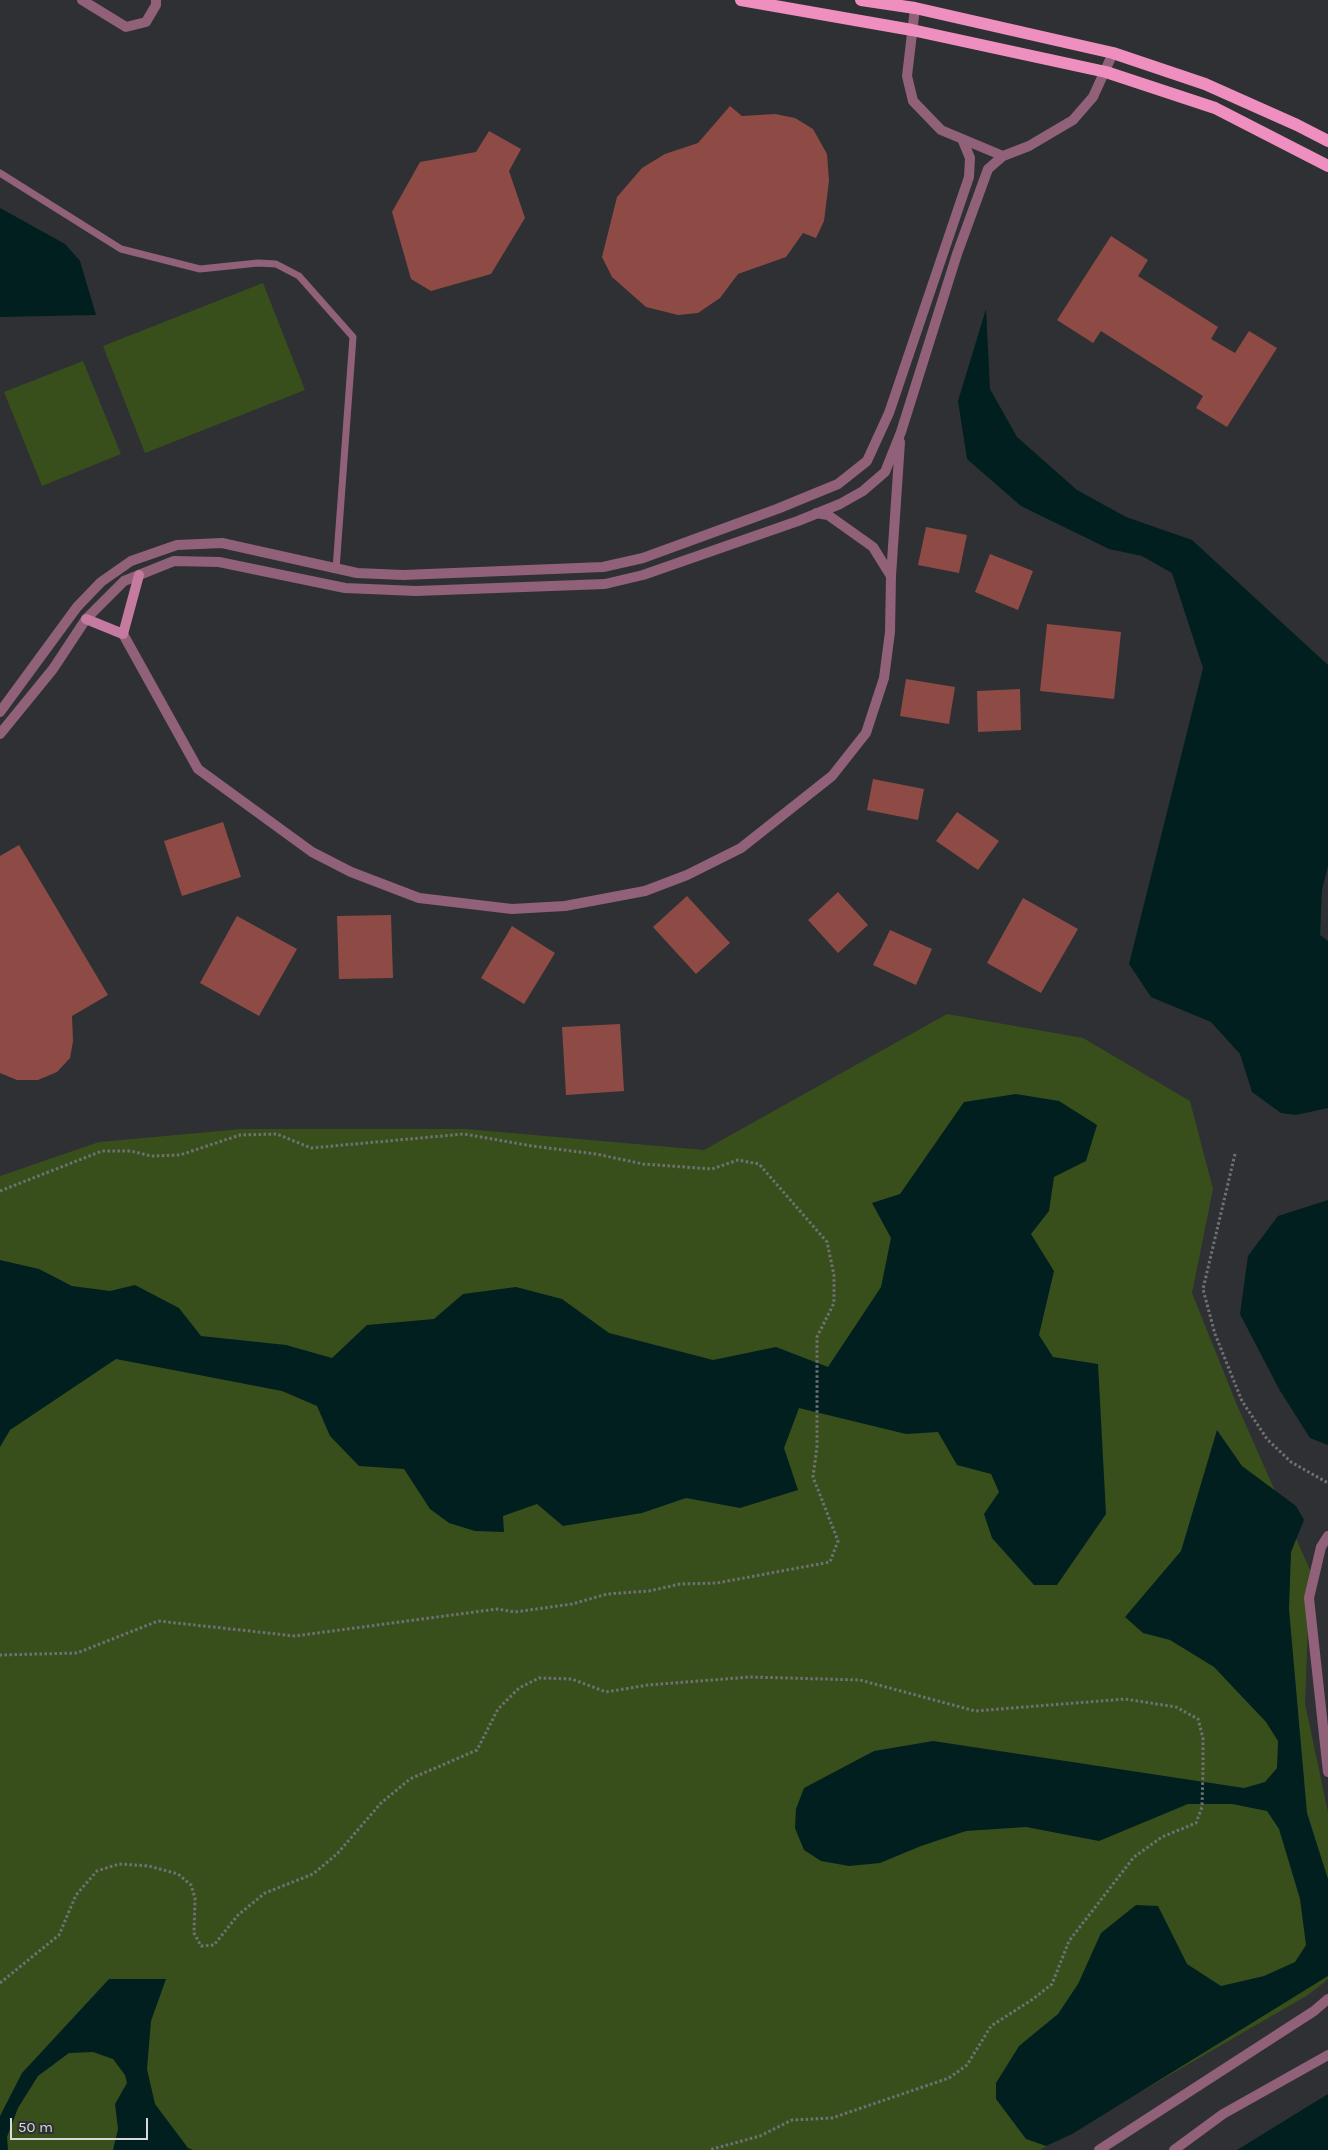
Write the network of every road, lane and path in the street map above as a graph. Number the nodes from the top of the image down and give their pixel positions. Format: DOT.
graph roads {
  1 [pos="82,0"];
  2 [pos="156,0"];
  3 [pos="741,0"];
  4 [pos="861,0"];
  5 [pos="915,8"];
  6 [pos="912,30"];
  7 [pos="1113,53"];
  8 [pos="1106,72"];
  9 [pos="963,141"];
  10 [pos="1328,141"];
  11 [pos="1003,156"];
  12 [pos="1328,166"];
  13 [pos="0,173"];
  14 [pos="901,432"];
  15 [pos="816,514"];
  16 [pos="336,569"];
  17 [pos="139,575"];
  18 [pos="891,576"];
  19 [pos="86,619"];
  20 [pos="123,634"];
  21 [pos="0,712"];
  22 [pos="0,734"];
  23 [pos="1235,1154"];
  24 [pos="0,1191"];
  25 [pos="1328,1483"];
  26 [pos="1328,1536"];
  27 [pos="0,1655"];
  28 [pos="1328,1772"];
  29 [pos="0,1983"];
  30 [pos="1328,1999"];
  31 [pos="1328,2055"];
  32 [pos="709,2150"];
  33 [pos="1099,2150"];
  34 [pos="1174,2150"];
  1 -- 2 [label="street"];
  3 -- 6 [label="main road"];
  4 -- 5 [label="main road"];
  5 -- 6 [label="street"];
  5 -- 7 [label="main road"];
  6 -- 8 [label="main road"];
  6 -- 9 [label="street"];
  7 -- 8 [label="street"];
  7 -- 10 [label="main road"];
  8 -- 11 [label="street"];
  8 -- 12 [label="main road"];
  9 -- 11 [label="street"];
  9 -- 16 [label="street"];
  11 -- 14 [label="street"];
  13 -- 16 [label="lane"];
  14 -- 15 [label="street"];
  14 -- 18 [label="street"];
  15 -- 17 [label="street"];
  15 -- 18 [label="street"];
  16 -- 21 [label="street"];
  17 -- 19 [label="street"];
  17 -- 20 [label="street"];
  18 -- 20 [label="street"];
  19 -- 20 [label="street"];
  19 -- 22 [label="street"];
  23 -- 25 [label="path"];
  24 -- 27 [label="path"];
  26 -- 28 [label="street"];
  29 -- 32 [label="path"];
  30 -- 33 [label="street"];
  31 -- 34 [label="street"];
}
